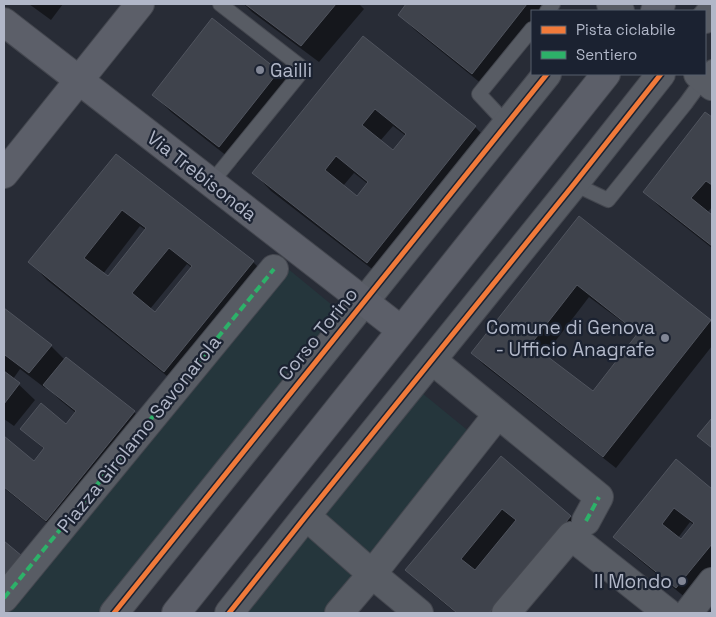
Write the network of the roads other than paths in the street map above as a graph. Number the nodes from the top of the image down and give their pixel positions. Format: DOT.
graph roads {
  1 [pos="140,4"];
  2 [pos="220,4"];
  3 [pos="4,22"];
  4 [pos="531,30"];
  5 [pos="546,75"];
  6 [pos="605,75"];
  7 [pos="660,75"];
  8 [pos="706,76"];
  9 [pos="78,80"];
  10 [pos="507,124"];
  11 [pos="4,174"];
  12 [pos="211,183"];
  13 [pos="574,184"];
  14 [pos="274,269"];
  15 [pos="364,301"];
  16 [pos="401,330"];
  17 [pos="432,360"];
  18 [pos="498,414"];
  19 [pos="306,516"];
  20 [pos="586,521"];
  21 [pos="372,574"];
  22 [pos="712,582"];
  23 [pos="4,598"];
  24 [pos="114,613"];
  25 [pos="176,613"];
  26 [pos="229,613"];
  27 [pos="339,613"];
  28 [pos="419,613"];
  29 [pos="506,613"];
  30 [pos="668,613"];
  31 [pos="688,613"];
  1 -- 9 [label="street"];
  2 -- 12 [label="lane"];
  3 -- 9 [label="street, Via Trebisonda"];
  4 -- 10 [label="lane"];
  5 -- 10 [label="street, Corso Torino"];
  6 -- 16 [label="street"];
  7 -- 13 [label="street"];
  8 -- 13 [label="lane"];
  9 -- 11 [label="street"];
  9 -- 12 [label="street, Via Trebisonda"];
  10 -- 15 [label="street, Corso Torino"];
  12 -- 15 [label="street, Via Trebisonda"];
  13 -- 17 [label="street"];
  14 -- 23 [label="street, Piazza Girolamo Savonarola"];
  15 -- 16 [label="street, Via Trebisonda"];
  15 -- 24 [label="street, Corso Torino"];
  16 -- 25 [label="street"];
  17 -- 18 [label="street"];
  17 -- 19 [label="street"];
  18 -- 20 [label="street"];
  18 -- 21 [label="street"];
  19 -- 21 [label="street"];
  19 -- 26 [label="street"];
  21 -- 27 [label="street"];
  21 -- 28 [label="street"];
  22 -- 31 [label="street"];
  29 -- 30 [label="street"];
}
